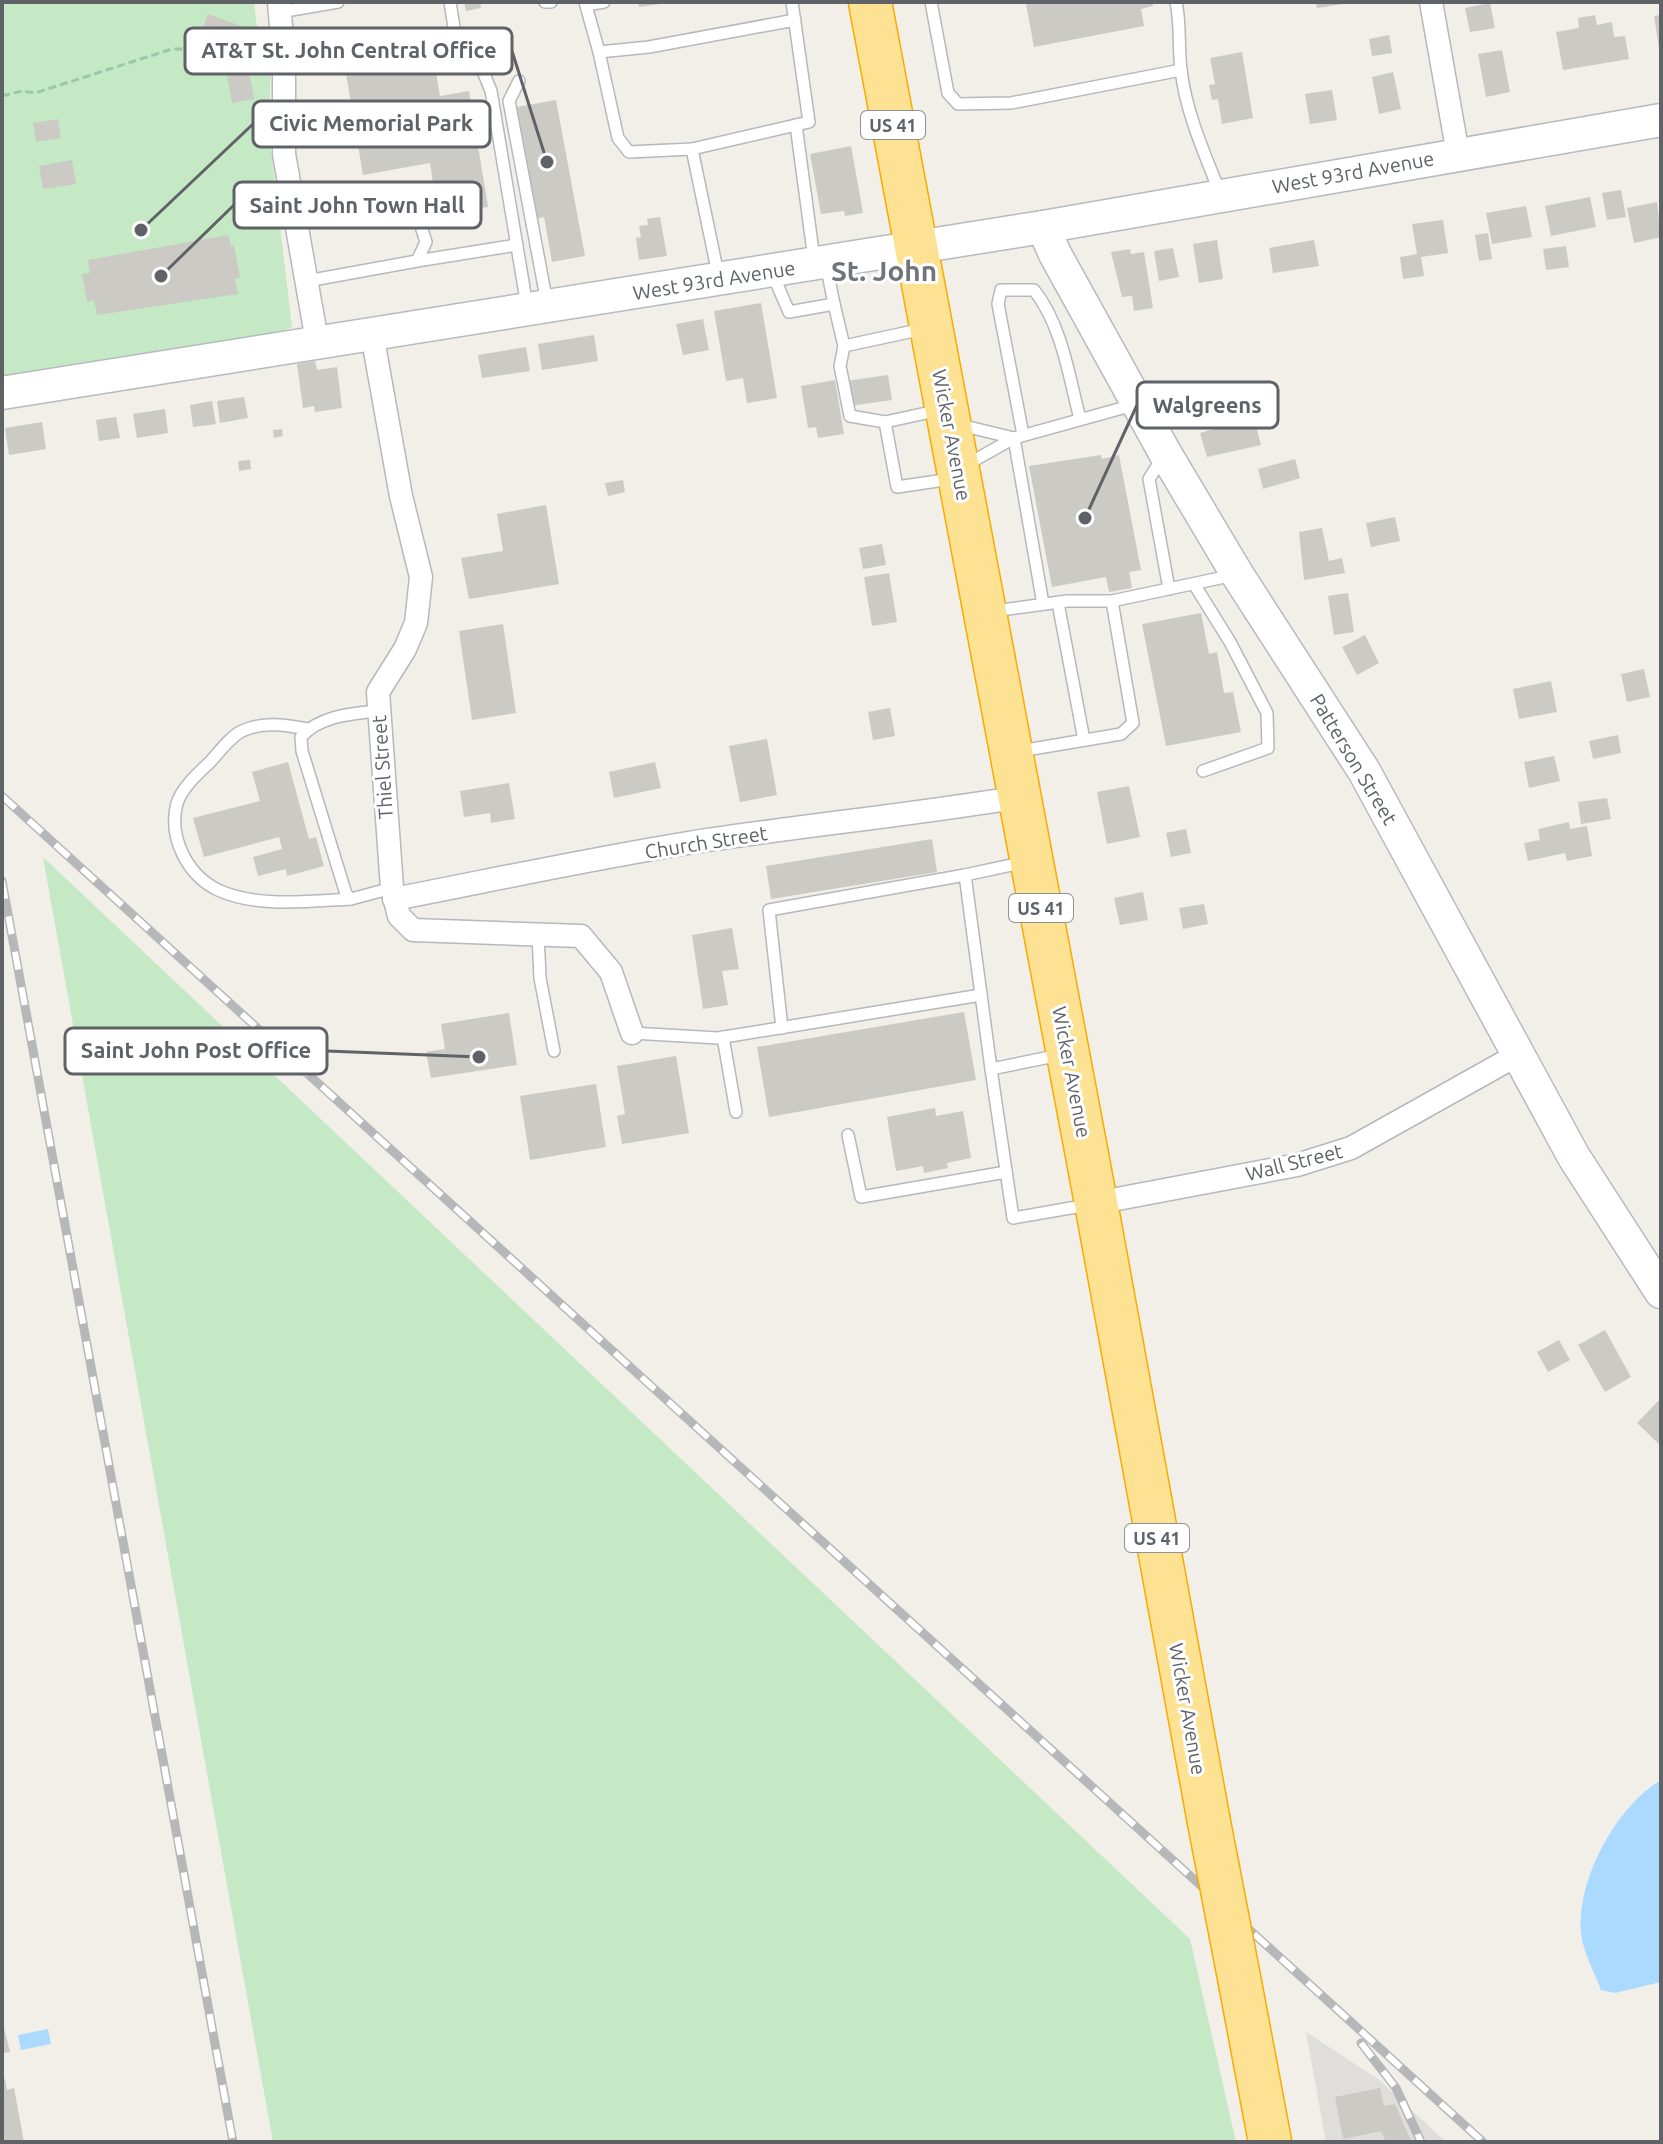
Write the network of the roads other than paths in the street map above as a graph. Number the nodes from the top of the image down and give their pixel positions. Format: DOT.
graph roads {
  1 [pos="338,2"];
  2 [pos="450,2"];
  3 [pos="545,2"];
  4 [pos="551,2"];
  5 [pos="604,2"];
  6 [pos="792,2"];
  7 [pos="870,2"];
  8 [pos="931,2"];
  9 [pos="1176,2"];
  10 [pos="1431,2"];
  11 [pos="586,4"];
  12 [pos="280,7"];
  13 [pos="795,20"];
  14 [pos="599,52"];
  15 [pos="1181,70"];
  16 [pos="519,81"];
  17 [pos="1661,120"];
  18 [pos="796,125"];
  19 [pos="692,149"];
  20 [pos="1458,154"];
  21 [pos="1221,195"];
  22 [pos="297,224"];
  23 [pos="1043,227"];
  24 [pos="517,245"];
  25 [pos="915,248"];
  26 [pos="417,261"];
  27 [pos="820,263"];
  28 [pos="771,271"];
  29 [pos="719,279"];
  30 [pos="307,281"];
  31 [pos="834,304"];
  32 [pos="538,308"];
  33 [pos="931,328"];
  34 [pos="372,334"];
  35 [pos="317,341"];
  36 [pos="844,346"];
  37 [pos="2,393"];
  38 [pos="1137,404"];
  39 [pos="948,416"];
  40 [pos="1080,419"];
  41 [pos="885,422"];
  42 [pos="1018,436"];
  43 [pos="1165,453"];
  44 [pos="959,474"];
  45 [pos="1237,574"];
  46 [pos="1194,584"];
  47 [pos="1169,589"];
  48 [pos="1112,601"];
  49 [pos="1058,603"];
  50 [pos="1043,604"];
  51 [pos="986,612"];
  52 [pos="377,711"];
  53 [pos="308,729"];
  54 [pos="1084,740"];
  55 [pos="1012,752"];
  56 [pos="1203,771"];
  57 [pos="1020,797"];
  58 [pos="1032,860"];
  59 [pos="965,875"];
  60 [pos="393,893"];
  61 [pos="351,899"];
  62 [pos="538,934"];
  63 [pos="981,995"];
  64 [pos="782,1028"];
  65 [pos="632,1033"];
  66 [pos="723,1037"];
  67 [pos="554,1051"];
  68 [pos="1068,1053"];
  69 [pos="1519,1054"];
  70 [pos="991,1069"];
  71 [pos="736,1112"];
  72 [pos="848,1135"];
  73 [pos="1006,1172"];
  74 [pos="1096,1203"];
  75 [pos="1661,1292"];
  76 [pos="1270,2142"];
  1 -- 12 [label="lane"];
  2 -- 24 [label="lane"];
  3 -- 4 [label="lane"];
  5 -- 11 [label="lane"];
  6 -- 13 [label="lane"];
  7 -- 25 [label="highway, Wicker Avenue / US 41"];
  8 -- 15 [label="lane"];
  9 -- 15 [label="lane"];
  10 -- 20 [label="street"];
  11 -- 14 [label="lane"];
  12 -- 22 [label="street"];
  13 -- 14 [label="lane"];
  13 -- 18 [label="lane"];
  14 -- 19 [label="lane"];
  15 -- 21 [label="lane"];
  16 -- 32 [label="lane"];
  17 -- 20 [label="street, West 93rd Avenue"];
  18 -- 19 [label="lane"];
  18 -- 27 [label="lane"];
  19 -- 29 [label="lane"];
  20 -- 21 [label="street, West 93rd Avenue"];
  21 -- 23 [label="street, West 93rd Avenue"];
  22 -- 26 [label="lane"];
  22 -- 30 [label="street"];
  23 -- 25 [label="street, West 93rd Avenue"];
  23 -- 38 [label="street, Patterson Street"];
  24 -- 26 [label="lane"];
  24 -- 32 [label="lane"];
  25 -- 27 [label="street, West 93rd Avenue"];
  25 -- 33 [label="highway, Wicker Avenue / US 41"];
  26 -- 30 [label="lane"];
  27 -- 28 [label="street, West 93rd Avenue"];
  27 -- 31 [label="lane"];
  28 -- 29 [label="street, West 93rd Avenue"];
  28 -- 31 [label="lane"];
  29 -- 32 [label="street, West 93rd Avenue"];
  30 -- 35 [label="street"];
  31 -- 36 [label="lane"];
  32 -- 34 [label="street, West 93rd Avenue"];
  33 -- 36 [label="lane"];
  33 -- 39 [label="highway, Wicker Avenue / US 41"];
  34 -- 35 [label="street, West 93rd Avenue"];
  34 -- 52 [label="street, Thiel Street"];
  35 -- 37 [label="street, West 93rd Avenue"];
  36 -- 41 [label="lane"];
  38 -- 40 [label="lane"];
  38 -- 43 [label="street, Patterson Street"];
  39 -- 41 [label="lane"];
  39 -- 42 [label="lane"];
  39 -- 44 [label="highway, Wicker Avenue / US 41"];
  40 -- 42 [label="lane"];
  40 -- 42 [label="lane"];
  41 -- 44 [label="lane"];
  42 -- 44 [label="lane"];
  42 -- 50 [label="lane"];
  43 -- 45 [label="street, Patterson Street"];
  43 -- 47 [label="lane"];
  44 -- 51 [label="highway, Wicker Avenue / US 41"];
  45 -- 46 [label="lane"];
  45 -- 69 [label="street, Patterson Street"];
  46 -- 47 [label="lane"];
  46 -- 56 [label="lane"];
  47 -- 48 [label="lane"];
  48 -- 49 [label="lane"];
  48 -- 54 [label="lane"];
  49 -- 50 [label="lane"];
  49 -- 54 [label="lane"];
  50 -- 51 [label="lane"];
  51 -- 55 [label="highway, Wicker Avenue / US 41"];
  52 -- 53 [label="lane"];
  52 -- 60 [label="street, Thiel Street"];
  53 -- 61 [label="lane"];
  53 -- 61 [label="lane"];
  54 -- 55 [label="lane"];
  55 -- 57 [label="highway, Wicker Avenue / US 41"];
  57 -- 58 [label="highway, Wicker Avenue / US 41"];
  57 -- 60 [label="street, Church Street"];
  58 -- 59 [label="lane"];
  58 -- 68 [label="highway, Wicker Avenue / US 41"];
  59 -- 63 [label="lane"];
  59 -- 64 [label="lane"];
  60 -- 61 [label="lane"];
  60 -- 62 [label="street, Thiel Street"];
  62 -- 65 [label="street, Thiel Street"];
  62 -- 67 [label="lane"];
  63 -- 64 [label="lane"];
  63 -- 70 [label="lane"];
  64 -- 66 [label="lane"];
  65 -- 66 [label="lane"];
  66 -- 71 [label="lane"];
  68 -- 70 [label="lane"];
  68 -- 74 [label="highway, Wicker Avenue / US 41"];
  69 -- 74 [label="street, Wall Street"];
  69 -- 75 [label="street, Patterson Street"];
  70 -- 73 [label="lane"];
  72 -- 73 [label="lane"];
  73 -- 74 [label="lane"];
  74 -- 76 [label="highway, Wicker Avenue / US 41, bridge"];
}
